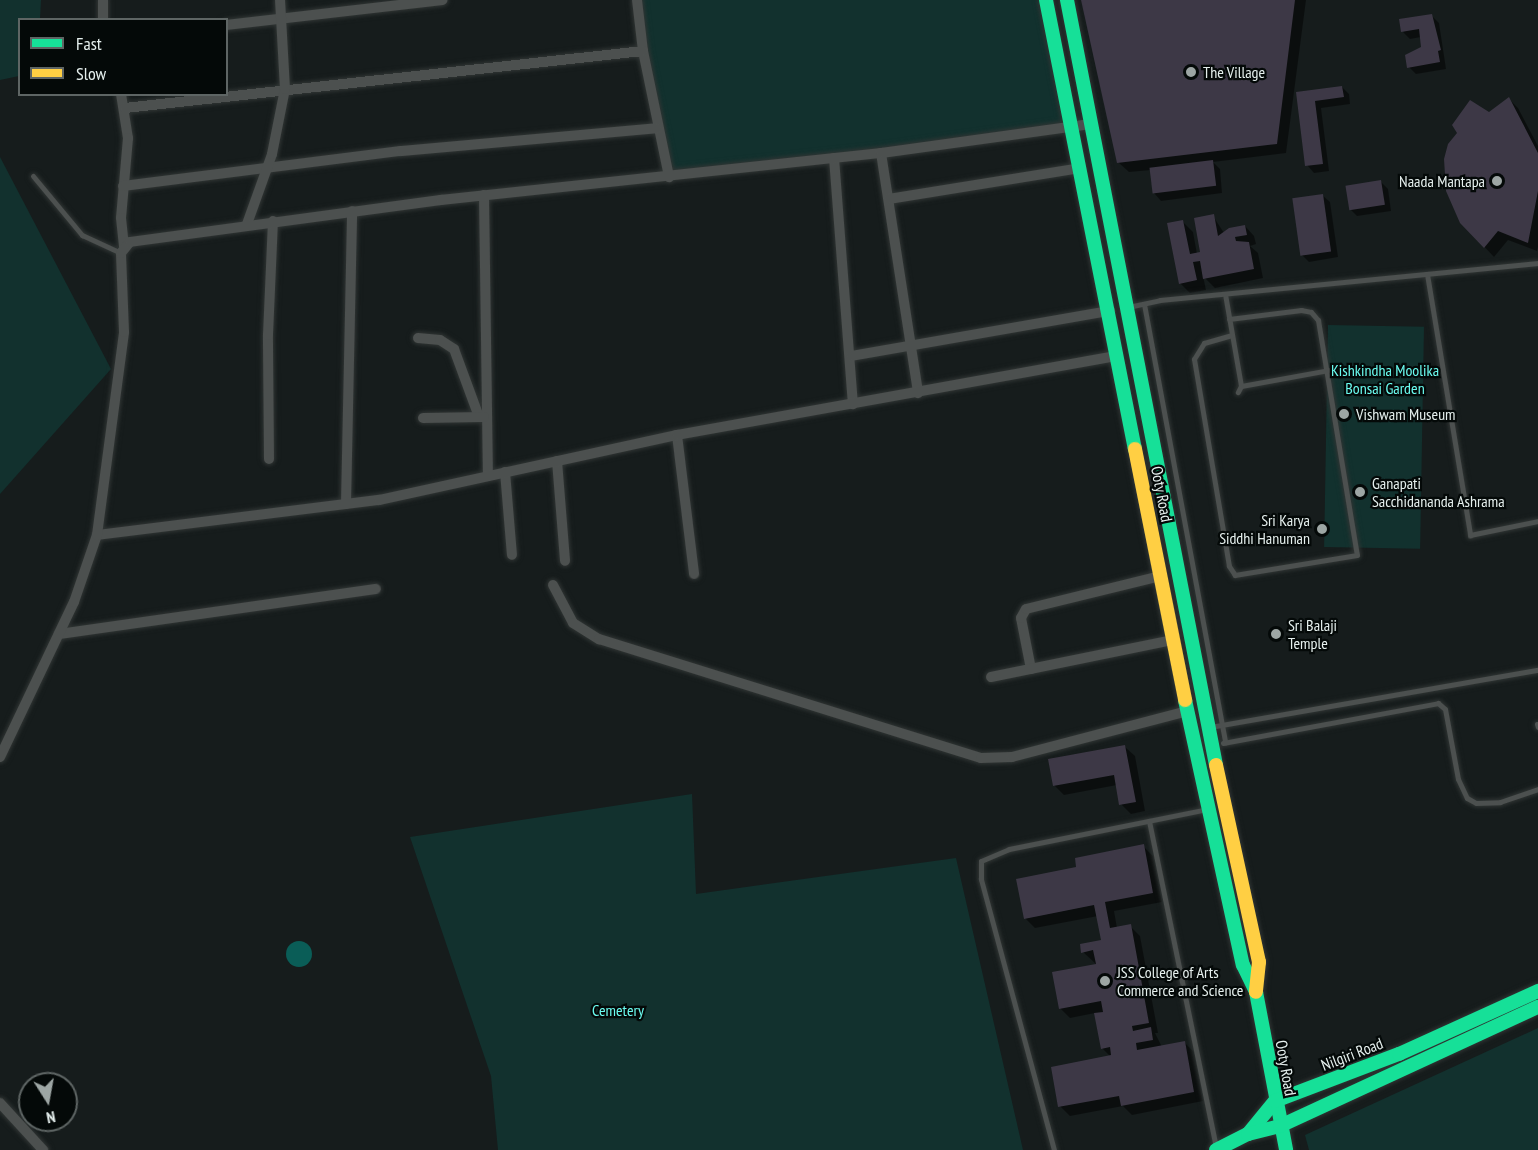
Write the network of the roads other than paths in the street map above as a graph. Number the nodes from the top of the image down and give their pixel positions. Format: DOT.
graph roads {
  1 [pos="103,0"];
  2 [pos="280,0"];
  3 [pos="442,0"];
  4 [pos="637,0"];
  5 [pos="1046,0"];
  6 [pos="1067,0"];
  7 [pos="103,18"];
  8 [pos="282,20"];
  9 [pos="228,25"];
  10 [pos="643,51"];
  11 [pos="285,89"];
  12 [pos="122,96"];
  13 [pos="226,96"];
  14 [pos="228,96"];
  15 [pos="125,108"];
  16 [pos="1091,124"];
  17 [pos="1072,125"];
  18 [pos="657,128"];
  19 [pos="881,153"];
  20 [pos="834,158"];
  21 [pos="267,168"];
  22 [pos="1080,168"];
  23 [pos="33,176"];
  24 [pos="669,177"];
  25 [pos="123,186"];
  26 [pos="484,195"];
  27 [pos="889,199"];
  28 [pos="352,211"];
  29 [pos="273,221"];
  30 [pos="247,224"];
  31 [pos="122,250"];
  32 [pos="1538,263"];
  33 [pos="1427,274"];
  34 [pos="1225,294"];
  35 [pos="1144,304"];
  36 [pos="1128,307"];
  37 [pos="1110,310"];
  38 [pos="1229,319"];
  39 [pos="1232,335"];
  40 [pos="418,338"];
  41 [pos="910,347"];
  42 [pos="851,356"];
  43 [pos="1118,356"];
  44 [pos="1329,370"];
  45 [pos="918,393"];
  46 [pos="853,404"];
  47 [pos="484,417"];
  48 [pos="423,418"];
  49 [pos="677,435"];
  50 [pos="269,459"];
  51 [pos="557,461"];
  52 [pos="505,472"];
  53 [pos="488,476"];
  54 [pos="346,504"];
  55 [pos="1538,520"];
  56 [pos="97,535"];
  57 [pos="512,555"];
  58 [pos="565,561"];
  59 [pos="694,574"];
  60 [pos="1161,576"];
  61 [pos="553,585"];
  62 [pos="376,589"];
  63 [pos="59,634"];
  64 [pos="1173,640"];
  65 [pos="1031,669"];
  66 [pos="1538,670"];
  67 [pos="992,677"];
  68 [pos="1186,711"];
  69 [pos="1215,727"];
  70 [pos="1218,744"];
  71 [pos="0,757"];
  72 [pos="1538,789"];
  73 [pos="1208,809"];
  74 [pos="1149,821"];
  75 [pos="1538,991"];
  76 [pos="1256,992"];
  77 [pos="1538,1007"];
  78 [pos="1275,1101"];
  79 [pos="0,1103"];
  80 [pos="1280,1126"];
  81 [pos="1248,1134"];
  82 [pos="43,1150"];
  83 [pos="1054,1150"];
  84 [pos="1216,1150"];
  85 [pos="1286,1150"];
  1 -- 7 [label="street"];
  2 -- 8 [label="street"];
  3 -- 8 [label="street"];
  4 -- 10 [label="street"];
  5 -- 17 [label="main road, Ooty Road"];
  6 -- 16 [label="main road, Ooty Road"];
  8 -- 9 [label="street"];
  8 -- 11 [label="street"];
  10 -- 11 [label="street"];
  10 -- 18 [label="street"];
  11 -- 14 [label="street"];
  11 -- 21 [label="street"];
  12 -- 15 [label="street"];
  13 -- 15 [label="street"];
  15 -- 25 [label="street"];
  16 -- 17 [label="street"];
  16 -- 36 [label="main road, Ooty Road"];
  17 -- 19 [label="street"];
  17 -- 22 [label="main road, Ooty Road"];
  18 -- 21 [label="street"];
  18 -- 24 [label="street"];
  19 -- 20 [label="street"];
  19 -- 27 [label="street"];
  20 -- 24 [label="street"];
  20 -- 42 [label="street"];
  21 -- 25 [label="street"];
  21 -- 30 [label="street"];
  22 -- 27 [label="street"];
  22 -- 37 [label="main road, Ooty Road"];
  23 -- 31 [label="lane"];
  24 -- 26 [label="street"];
  25 -- 31 [label="street"];
  26 -- 28 [label="street"];
  26 -- 47 [label="street"];
  27 -- 41 [label="street"];
  28 -- 29 [label="street"];
  28 -- 54 [label="street"];
  29 -- 30 [label="street"];
  29 -- 50 [label="street"];
  30 -- 31 [label="street"];
  31 -- 56 [label="street"];
  32 -- 33 [label="lane"];
  33 -- 34 [label="lane"];
  33 -- 55 [label="lane"];
  34 -- 35 [label="lane"];
  34 -- 38 [label="lane"];
  35 -- 36 [label="lane"];
  35 -- 69 [label="lane"];
  36 -- 69 [label="main road, Ooty Road"];
  37 -- 41 [label="street"];
  37 -- 43 [label="main road, Ooty Road"];
  38 -- 39 [label="lane"];
  38 -- 44 [label="lane"];
  39 -- 44 [label="lane"];
  39 -- 44 [label="lane"];
  40 -- 47 [label="street"];
  41 -- 42 [label="street"];
  41 -- 45 [label="street"];
  42 -- 46 [label="street"];
  43 -- 45 [label="street"];
  43 -- 60 [label="main road, Ooty Road"];
  45 -- 46 [label="street"];
  46 -- 49 [label="street"];
  47 -- 48 [label="street"];
  47 -- 53 [label="street"];
  49 -- 51 [label="street"];
  49 -- 59 [label="street"];
  51 -- 52 [label="street"];
  51 -- 58 [label="street"];
  52 -- 53 [label="street"];
  52 -- 57 [label="street"];
  53 -- 54 [label="street"];
  54 -- 56 [label="street"];
  56 -- 63 [label="street"];
  60 -- 64 [label="main road, Ooty Road"];
  60 -- 65 [label="street"];
  61 -- 68 [label="street"];
  62 -- 63 [label="street"];
  63 -- 71 [label="street"];
  64 -- 65 [label="street"];
  64 -- 68 [label="main road, Ooty Road"];
  65 -- 67 [label="street"];
  66 -- 69 [label="lane"];
  68 -- 73 [label="main road, Ooty Road"];
  69 -- 70 [label="main road, Ooty Road"];
  70 -- 72 [label="lane"];
  70 -- 76 [label="main road, Ooty Road"];
  73 -- 74 [label="lane"];
  73 -- 76 [label="main road, Ooty Road"];
  74 -- 83 [label="lane"];
  74 -- 84 [label="lane"];
  75 -- 78 [label="main road, Nilgiri Road"];
  76 -- 78 [label="main road, Ooty Road"];
  77 -- 80 [label="main road, Nilgiri Road"];
  78 -- 80 [label="main road, Ooty Road"];
  78 -- 81 [label="main road, Nilgiri Road"];
  79 -- 82 [label="street"];
  80 -- 81 [label="main road, Nilgiri Road"];
  80 -- 85 [label="main road, Ooty Road"];
  81 -- 84 [label="main road"];
}
